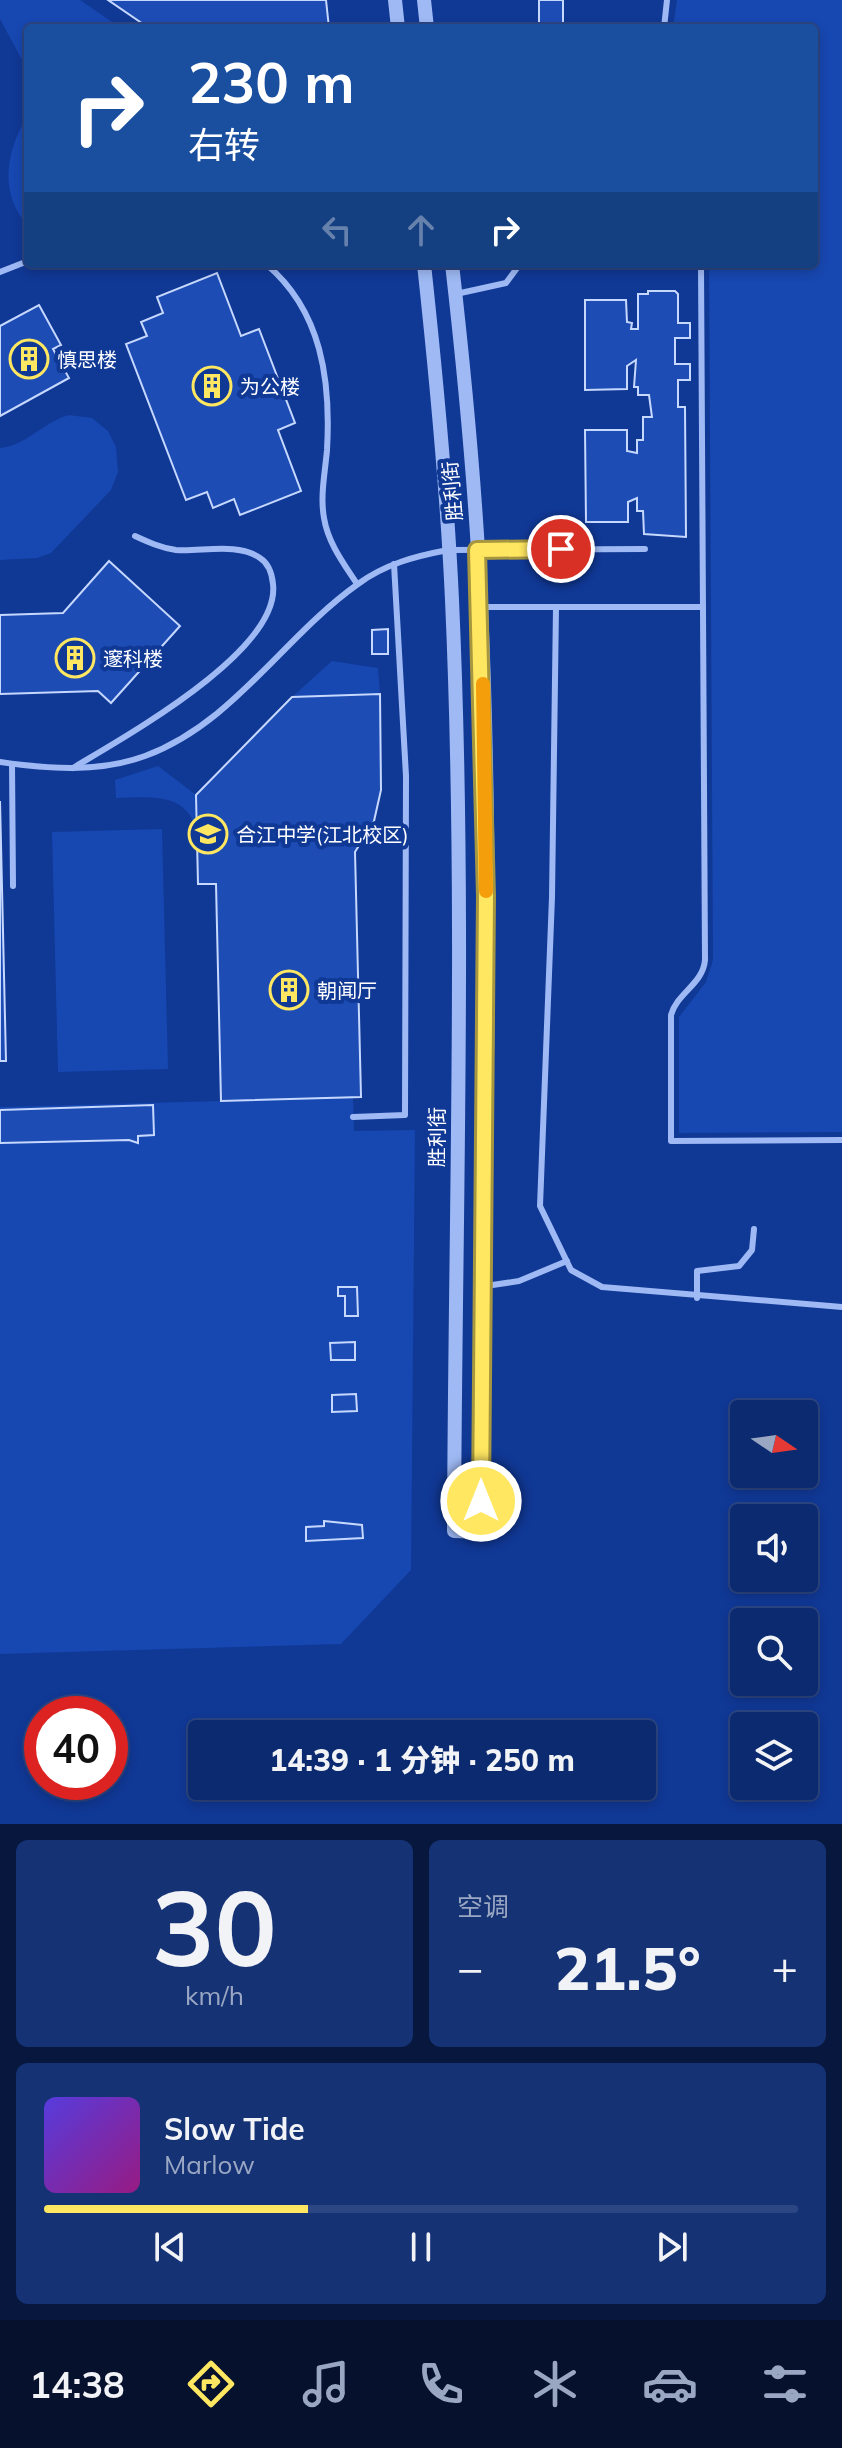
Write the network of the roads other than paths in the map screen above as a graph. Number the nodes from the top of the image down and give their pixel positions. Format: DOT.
graph roads {
  1 [pos="395,0"];
  2 [pos="424,0"];
  3 [pos="667,0"];
  4 [pos="398,24"];
  5 [pos="427,24"];
  6 [pos="664,24"];
  7 [pos="24,263"];
  8 [pos="270,268"];
  9 [pos="424,268"];
  10 [pos="453,268"];
  11 [pos="517,268"];
  12 [pos="701,268"];
  13 [pos="0,272"];
  14 [pos="456,294"];
  15 [pos="135,536"];
  16 [pos="645,549"];
  17 [pos="448,550"];
  18 [pos="477,550"];
  19 [pos="394,564"];
  20 [pos="357,584"];
  21 [pos="481,607"];
  22 [pos="556,607"];
  23 [pos="703,607"];
  24 [pos="0,762"];
  25 [pos="12,764"];
  26 [pos="71,769"];
  27 [pos="13,886"];
  28 [pos="353,1117"];
  29 [pos="842,1140"];
  30 [pos="754,1229"];
  31 [pos="567,1261"];
  32 [pos="483,1286"];
  33 [pos="697,1298"];
  34 [pos="842,1307"];
  1 -- 4 [label="street"];
  2 -- 5 [label="street"];
  3 -- 6 [label="lane"];
  7 -- 13 [label="lane"];
  8 -- 20 [label="lane"];
  9 -- 17 [label="street, 胜利街"];
  10 -- 14 [label="street, 胜利街"];
  11 -- 14 [label="lane"];
  12 -- 23 [label="lane"];
  14 -- 18 [label="street, 胜利街"];
  15 -- 26 [label="lane"];
  16 -- 18 [label="lane"];
  17 -- 18 [label="lane"];
  17 -- 19 [label="lane"];
  17 -- 32 [label="street, 胜利街"];
  18 -- 21 [label="street, 胜利街"];
  19 -- 20 [label="lane"];
  19 -- 28 [label="lane"];
  20 -- 26 [label="lane"];
  21 -- 22 [label="lane"];
  21 -- 32 [label="street, 胜利街"];
  22 -- 23 [label="lane"];
  22 -- 31 [label="lane"];
  23 -- 29 [label="lane"];
  24 -- 25 [label="lane"];
  25 -- 26 [label="lane"];
  25 -- 27 [label="lane"];
  30 -- 33 [label="lane"];
  31 -- 32 [label="lane"];
  31 -- 33 [label="lane"];
  33 -- 34 [label="lane"];
}
